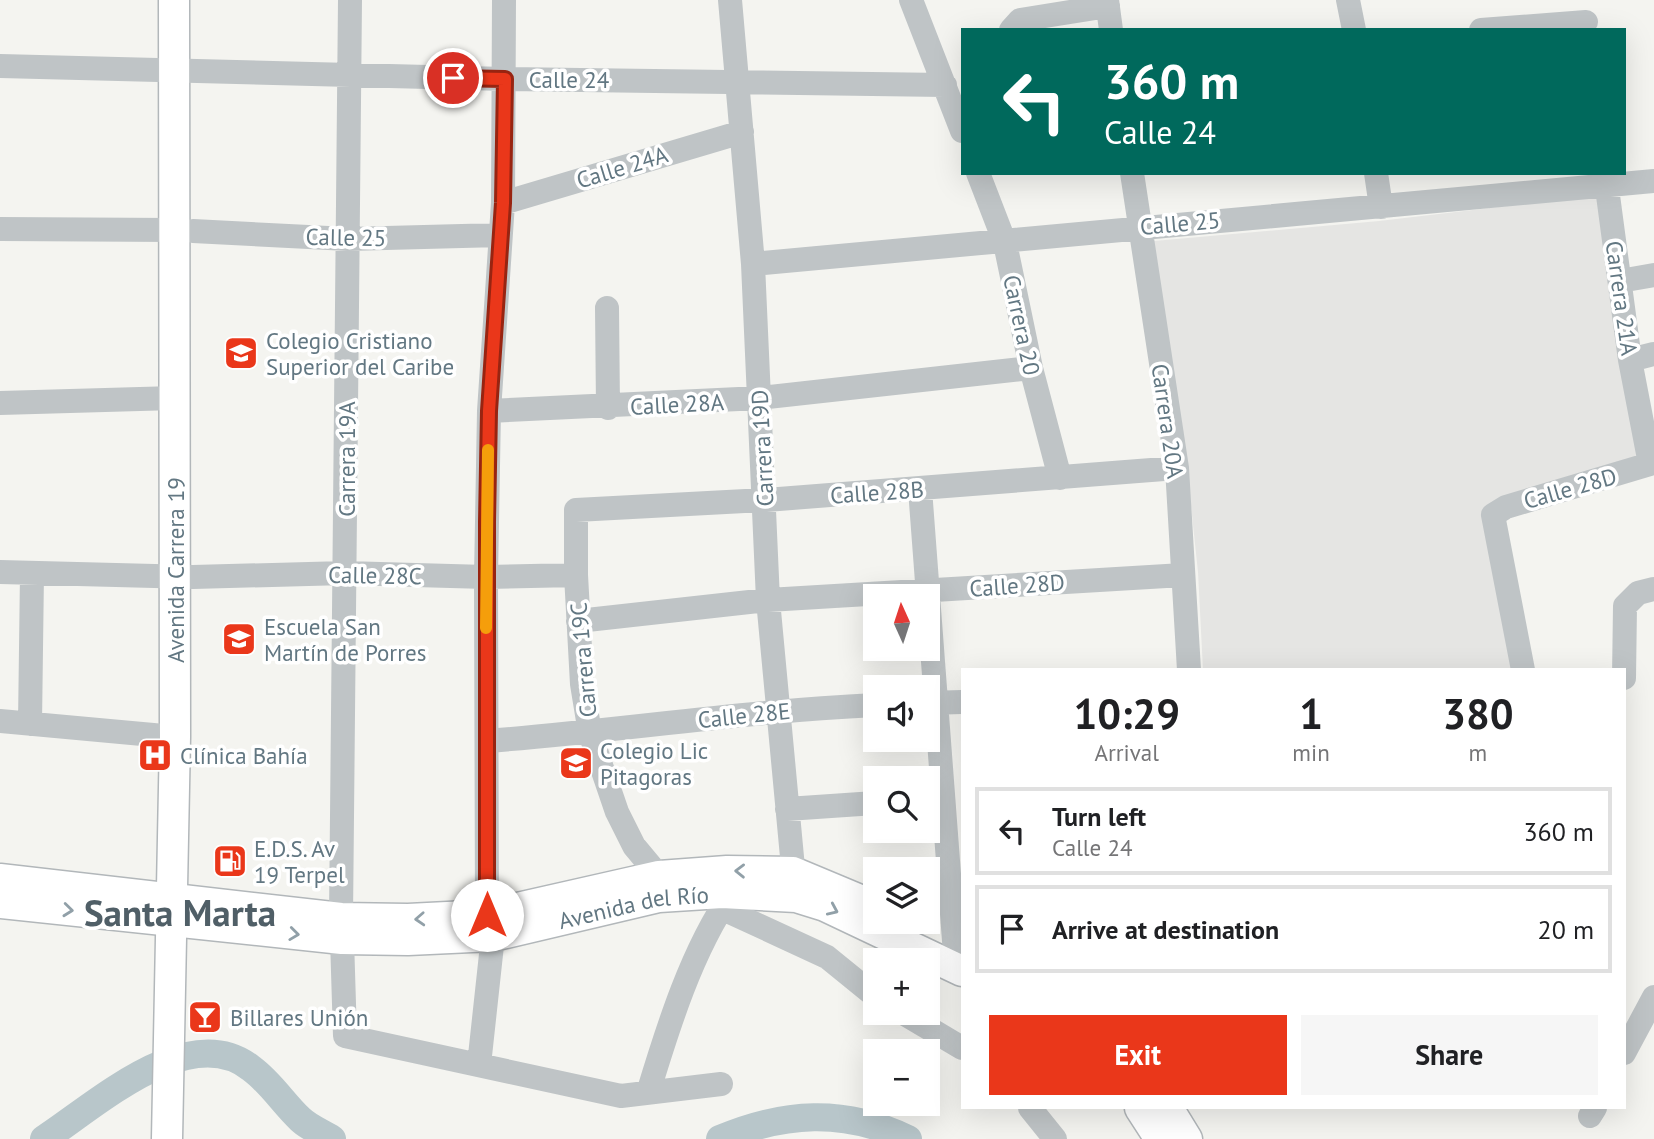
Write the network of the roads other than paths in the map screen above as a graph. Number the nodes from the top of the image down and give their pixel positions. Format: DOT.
graph roads {
  1 [pos="174,0"];
  2 [pos="193,0"];
  3 [pos="350,0"];
  4 [pos="504,0"];
  5 [pos="730,0"];
  6 [pos="911,0"];
  7 [pos="1348,0"];
  8 [pos="1108,12"];
  9 [pos="1585,17"];
  10 [pos="1013,28"];
  11 [pos="1354,28"];
  12 [pos="1497,28"];
  13 [pos="0,66"];
  14 [pos="183,70"];
  15 [pos="349,75"];
  16 [pos="505,79"];
  17 [pos="737,80"];
  18 [pos="945,85"];
  19 [pos="961,128"];
  20 [pos="742,132"];
  21 [pos="979,175"];
  22 [pos="1132,175"];
  23 [pos="1376,175"];
  24 [pos="1606,179"];
  25 [pos="1654,181"];
  26 [pos="503,203"];
  27 [pos="1381,207"];
  28 [pos="1140,226"];
  29 [pos="0,229"];
  30 [pos="183,230"];
  31 [pos="500,235"];
  32 [pos="348,239"];
  33 [pos="1005,243"];
  34 [pos="753,264"];
  35 [pos="1654,275"];
  36 [pos="1620,281"];
  37 [pos="607,308"];
  38 [pos="1642,357"];
  39 [pos="1031,368"];
  40 [pos="175,398"];
  41 [pos="760,398"];
  42 [pos="0,403"];
  43 [pos="607,408"];
  44 [pos="489,411"];
  45 [pos="1650,432"];
  46 [pos="1650,464"];
  47 [pos="1177,468"];
  48 [pos="1059,478"];
  49 [pos="920,489"];
  50 [pos="766,500"];
  51 [pos="576,510"];
  52 [pos="0,572"];
  53 [pos="32,573"];
  54 [pos="345,573"];
  55 [pos="576,575"];
  56 [pos="1183,575"];
  57 [pos="184,577"];
  58 [pos="486,577"];
  59 [pos="927,584"];
  60 [pos="1654,589"];
  61 [pos="940,590"];
  62 [pos="863,595"];
  63 [pos="768,600"];
  64 [pos="578,621"];
  65 [pos="1189,668"];
  66 [pos="1523,668"];
  67 [pos="1624,668"];
  68 [pos="961,702"];
  69 [pos="940,703"];
  70 [pos="863,705"];
  71 [pos="778,709"];
  72 [pos="0,721"];
  73 [pos="30,724"];
  74 [pos="590,733"];
  75 [pos="175,737"];
  76 [pos="487,741"];
  77 [pos="938,752"];
  78 [pos="863,804"];
  79 [pos="944,806"];
  80 [pos="788,809"];
  81 [pos="659,876"];
  82 [pos="0,880"];
  83 [pos="795,884"];
  84 [pos="726,901"];
  85 [pos="0,903"];
  86 [pos="863,903"];
  87 [pos="181,910"];
  88 [pos="490,925"];
  89 [pos="341,929"];
  90 [pos="931,934"];
  91 [pos="959,949"];
  92 [pos="863,986"];
  93 [pos="1654,997"];
  94 [pos="923,1025"];
  95 [pos="181,1041"];
  96 [pos="961,1047"];
  97 [pos="1626,1049"];
  98 [pos="479,1065"];
  99 [pos="721,1084"];
  100 [pos="648,1093"];
  101 [pos="1031,1109"];
  102 [pos="1150,1109"];
  103 [pos="167,1139"];
  104 [pos="186,1139"];
  105 [pos="1055,1139"];
  106 [pos="1160,1139"];
  107 [pos="1187,1139"];
  1 -- 14 [label="main road, Avenida Carrera 19"];
  2 -- 14 [label="main road, Avenida Carrera 19"];
  3 -- 15 [label="street, Carrera 19A"];
  4 -- 16 [label="street"];
  5 -- 17 [label="street, Carrera 19D"];
  6 -- 18 [label="street"];
  7 -- 11 [label="street"];
  8 -- 10 [label="street"];
  9 -- 12 [label="street"];
  13 -- 14 [label="street, Calle 24"];
  14 -- 15 [label="street, Calle 24"];
  14 -- 30 [label="main road, Avenida Carrera 19"];
  15 -- 16 [label="street, Calle 24"];
  15 -- 32 [label="street, Carrera 19A"];
  16 -- 17 [label="street, Calle 24"];
  16 -- 26 [label="street"];
  17 -- 18 [label="street, Calle 24"];
  17 -- 20 [label="street, Carrera 19D"];
  18 -- 19 [label="street"];
  20 -- 26 [label="street, Calle 24A"];
  20 -- 34 [label="street, Carrera 19D"];
  21 -- 33 [label="street, Carrera 20"];
  22 -- 28 [label="street, Carrera 20A"];
  23 -- 27 [label="street"];
  24 -- 25 [label="street, Calle 25"];
  24 -- 27 [label="street, Calle 25"];
  24 -- 36 [label="street, Carrera 21A"];
  26 -- 31 [label="street"];
  27 -- 28 [label="street, Calle 25"];
  28 -- 33 [label="street, Calle 25"];
  28 -- 47 [label="street, Carrera 20A"];
  29 -- 30 [label="street, Calle 25"];
  30 -- 32 [label="street, Calle 25"];
  30 -- 40 [label="main road, Avenida Carrera 19"];
  30 -- 57 [label="main road, Avenida Carrera 19"];
  31 -- 32 [label="street, Calle 25"];
  31 -- 44 [label="street"];
  32 -- 54 [label="street, Carrera 19A"];
  33 -- 34 [label="street, Calle 25"];
  33 -- 39 [label="street, Carrera 20"];
  34 -- 41 [label="street, Carrera 19D"];
  35 -- 36 [label="street"];
  36 -- 38 [label="street, Carrera 21A"];
  37 -- 43 [label="street"];
  38 -- 45 [label="street, Carrera 21A"];
  39 -- 41 [label="street, Calle 28A"];
  39 -- 48 [label="street, Carrera 20"];
  40 -- 42 [label="street"];
  40 -- 57 [label="main road, Avenida Carrera 19"];
  41 -- 43 [label="street, Calle 28A"];
  41 -- 50 [label="street, Carrera 19D"];
  43 -- 44 [label="street, Calle 28A"];
  44 -- 58 [label="street"];
  45 -- 46 [label="street, Carrera 21A"];
  46 -- 66 [label="street, Calle 28D"];
  47 -- 48 [label="street, Calle 28B"];
  47 -- 56 [label="street, Carrera 20A"];
  48 -- 49 [label="street, Calle 28B"];
  49 -- 50 [label="street, Calle 28B"];
  49 -- 59 [label="street"];
  50 -- 51 [label="street, Calle 28B"];
  50 -- 63 [label="street, Carrera 19D"];
  51 -- 55 [label="street, Carrera 19C"];
  52 -- 53 [label="street, Calle 28C"];
  53 -- 57 [label="street, Calle 28C"];
  53 -- 73 [label="street"];
  54 -- 57 [label="street, Calle 28C"];
  54 -- 58 [label="street, Calle 28C"];
  54 -- 89 [label="street, Carrera 19A"];
  55 -- 58 [label="street, Calle 28C"];
  55 -- 64 [label="street, Carrera 19C"];
  56 -- 61 [label="street, Calle 28D"];
  56 -- 65 [label="street, Carrera 20A"];
  57 -- 75 [label="main road, Avenida Carrera 19"];
  57 -- 87 [label="main road, Avenida Carrera 19"];
  58 -- 76 [label="street"];
  60 -- 67 [label="street"];
  62 -- 63 [label="street, Calle 28D"];
  63 -- 64 [label="street, Calle 28D"];
  63 -- 71 [label="street, Carrera 19D"];
  64 -- 74 [label="street, Carrera 19C"];
  68 -- 69 [label="street"];
  70 -- 71 [label="street, Calle 28E"];
  71 -- 74 [label="street, Calle 28E"];
  71 -- 80 [label="street, Carrera 19D"];
  72 -- 73 [label="street"];
  73 -- 75 [label="street"];
  74 -- 76 [label="street, Calle 28E"];
  74 -- 81 [label="street, Carrera 19C"];
  75 -- 87 [label="main road, Avenida Carrera 19"];
  76 -- 88 [label="street"];
  77 -- 79 [label="street"];
  78 -- 80 [label="street"];
  79 -- 91 [label="street"];
  80 -- 83 [label="street, Carrera 19D"];
  83 -- 81 [label="main road, Avenida del Río, one-way"];
  81 -- 88 [label="main road, Avenida del Río"];
  82 -- 87 [label="main road, Avenida del Río"];
  83 -- 84 [label="main road, Avenida del Río"];
  83 -- 86 [label="main road, Avenida del Río"];
  83 -- 91 [label="main road, Avenida del Río, one-way"];
  84 -- 88 [label="main road, Avenida del Río"];
  84 -- 92 [label="street"];
  84 -- 100 [label="street"];
  85 -- 87 [label="main road, Avenida del Río, one-way"];
  87 -- 89 [label="main road, Avenida del Río"];
  87 -- 95 [label="main road, Avenida Carrera 19"];
  88 -- 89 [label="main road, Avenida del Río"];
  88 -- 98 [label="street"];
  89 -- 98 [label="street, Carrera 19A"];
  90 -- 91 [label="main road"];
  93 -- 97 [label="street"];
  94 -- 96 [label="street"];
  95 -- 103 [label="main road, Avenida Carrera 19"];
  95 -- 104 [label="main road, Avenida Carrera 19"];
  98 -- 100 [label="street"];
  99 -- 100 [label="street"];
  101 -- 105 [label="street"];
  102 -- 106 [label="main road"];
  102 -- 107 [label="main road"];
}
